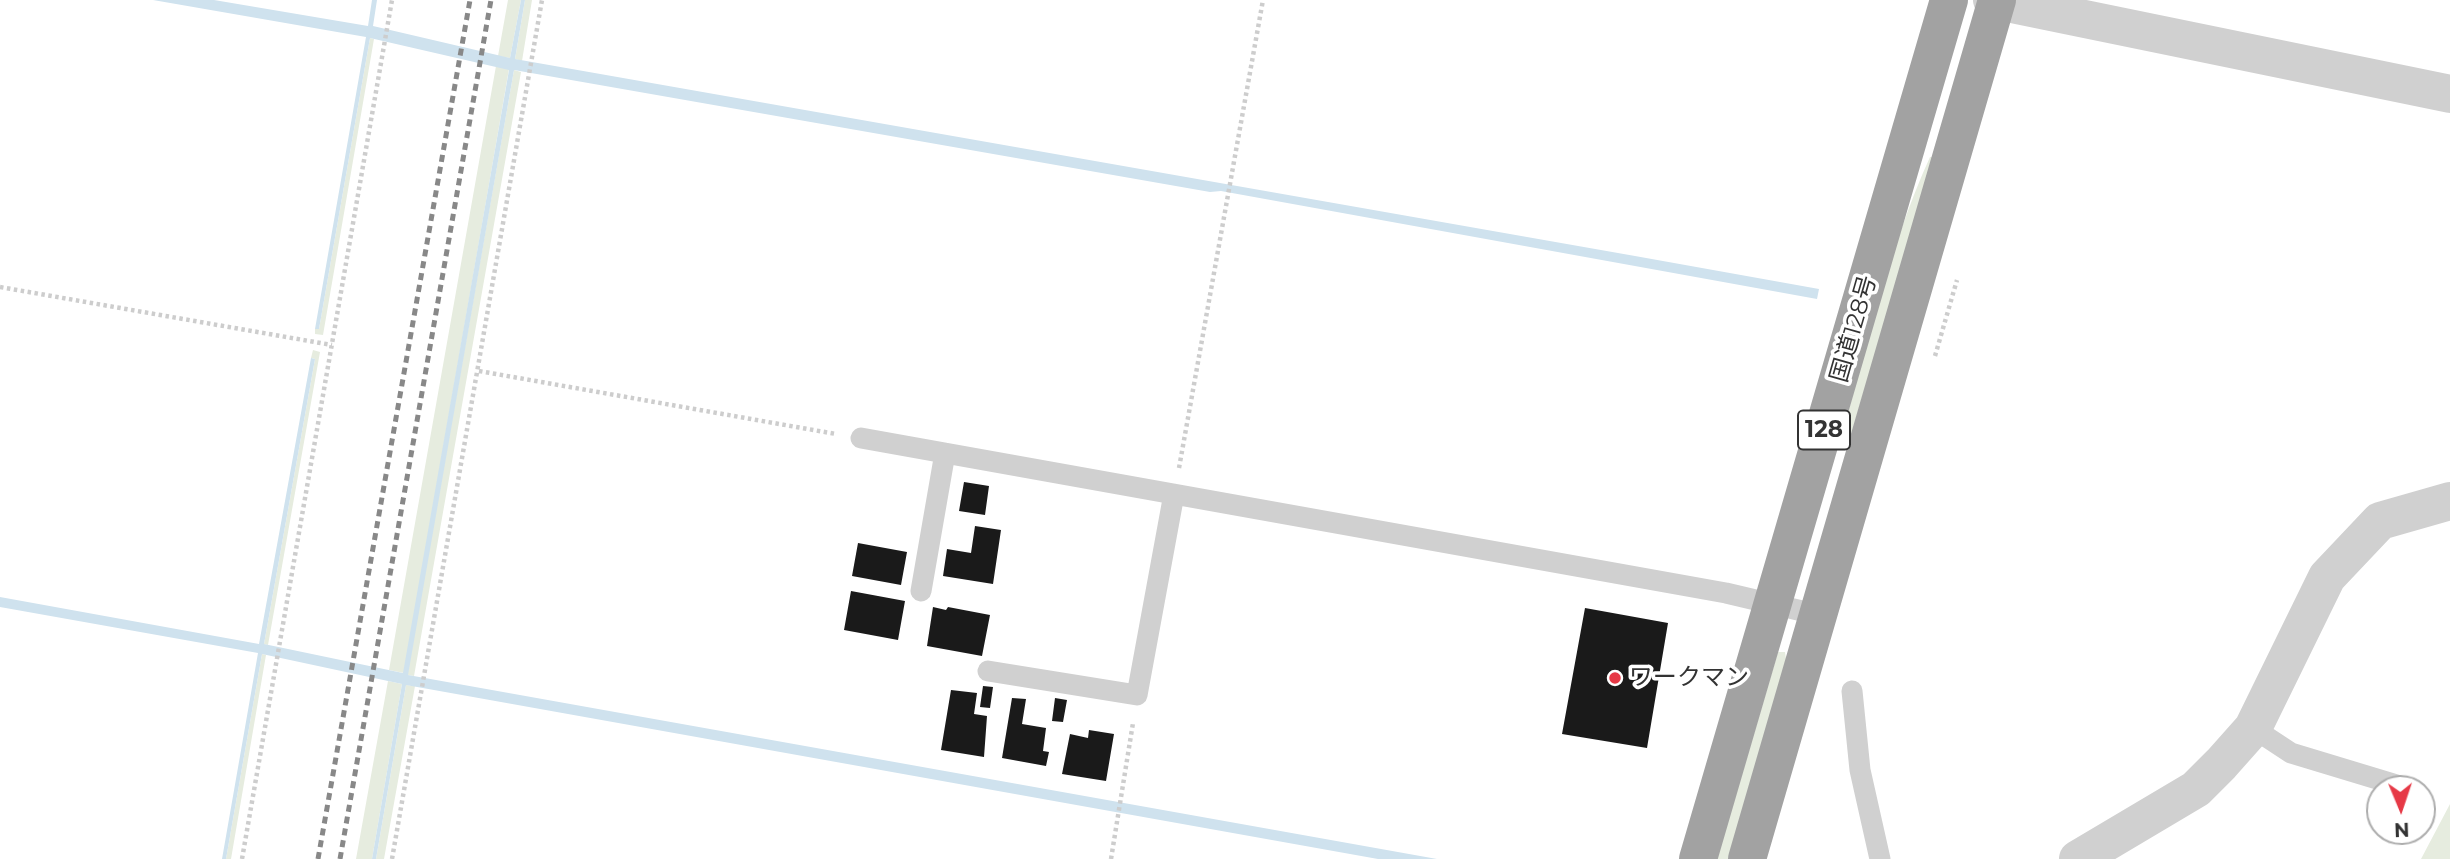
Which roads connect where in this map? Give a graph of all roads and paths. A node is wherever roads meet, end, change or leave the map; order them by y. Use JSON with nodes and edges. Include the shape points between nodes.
{"nodes":[{"id":1,"x":392,"y":0,"type":"edge"},
{"id":2,"x":542,"y":0,"type":"edge"},
{"id":3,"x":1263,"y":0,"type":"edge"},
{"id":4,"x":1949,"y":0,"type":"edge"},
{"id":5,"x":1995,"y":0,"type":"edge"},
{"id":6,"x":2450,"y":94,"type":"edge"},
{"id":7,"x":0,"y":287,"type":"edge"},
{"id":8,"x":332,"y":345,"type":"junction"},
{"id":9,"x":479,"y":372,"type":"junction"},
{"id":10,"x":861,"y":438,"type":"joint"},
{"id":11,"x":945,"y":453,"type":"junction"},
{"id":12,"x":1174,"y":494,"type":"junction"},
{"id":13,"x":2450,"y":501,"type":"edge"},
{"id":14,"x":921,"y":591,"type":"dead end"},
{"id":15,"x":1774,"y":603,"type":"junction"},
{"id":16,"x":1819,"y":615,"type":"junction"},
{"id":17,"x":988,"y":671,"type":"dead end"},
{"id":18,"x":1852,"y":691,"type":"dead end"},
{"id":19,"x":1137,"y":695,"type":"junction"},
{"id":20,"x":2253,"y":728,"type":"junction"},
{"id":21,"x":2366,"y":776,"type":"edge"},
{"id":22,"x":242,"y":859,"type":"edge"},
{"id":23,"x":392,"y":859,"type":"edge"},
{"id":24,"x":1111,"y":859,"type":"edge"},
{"id":25,"x":1698,"y":859,"type":"edge"},
{"id":26,"x":1747,"y":859,"type":"edge"},
{"id":27,"x":1880,"y":859,"type":"edge"},
{"id":28,"x":2078,"y":859,"type":"edge"}],
"edges":[{"from":1,"to":8,"type":"path"},
{"from":2,"to":9,"type":"path"},
{"from":3,"to":12,"type":"path"},
{"from":4,"to":15,"type":"highway","name":"国道128号","number":"128"},
{"from":5,"to":6,"type":"street"},
{"from":5,"to":16,"type":"highway","name":"国道128号","number":"128"},
{"from":7,"to":8,"type":"path"},
{"from":8,"to":22,"type":"path"},
{"from":9,"to":10,"type":"path"},
{"from":9,"to":23,"type":"path"},
{"from":10,"to":11,"type":"lane"},
{"from":11,"to":12,"type":"lane"},
{"from":11,"to":14,"type":"lane"},
{"from":12,"to":15,"type":"lane"},
{"from":12,"to":19,"type":"lane"},
{"from":13,"to":20,"type":"street","via":[[2380,521],[2327,577]]},
{"from":15,"to":16,"type":"lane"},
{"from":15,"to":25,"type":"highway","name":"国道128号","number":"128"},
{"from":16,"to":26,"type":"highway","name":"国道128号","number":"128"},
{"from":17,"to":19,"type":"lane"},
{"from":18,"to":27,"type":"lane","via":[[1860,770]]},
{"from":19,"to":24,"type":"path"},
{"from":20,"to":21,"type":"lane","via":[[2291,754]]},
{"from":20,"to":28,"type":"street","via":[[2196,789]]}]}
